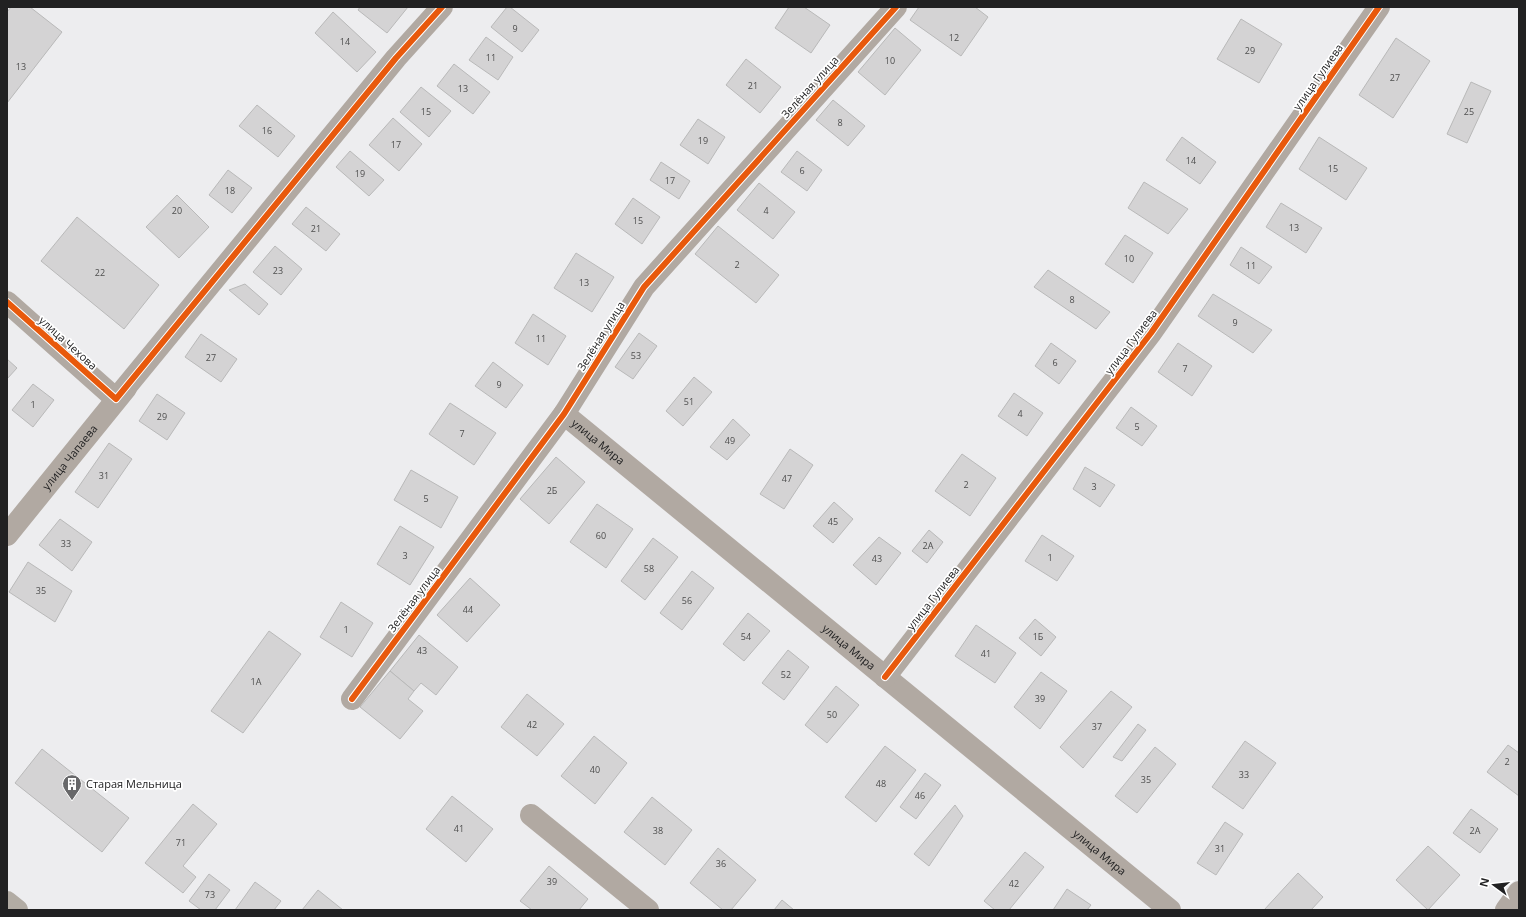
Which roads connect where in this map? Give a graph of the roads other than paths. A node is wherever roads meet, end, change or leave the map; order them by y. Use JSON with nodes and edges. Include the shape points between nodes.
{"nodes":[{"id":1,"x":442,"y":7,"type":"edge"},
{"id":2,"x":896,"y":7,"type":"edge"},
{"id":3,"x":1379,"y":7,"type":"edge"},
{"id":4,"x":7,"y":302,"type":"edge"},
{"id":5,"x":133,"y":380,"type":"dead end"},
{"id":6,"x":116,"y":399,"type":"junction"},
{"id":7,"x":564,"y":414,"type":"junction"},
{"id":8,"x":7,"y":535,"type":"edge"},
{"id":9,"x":885,"y":677,"type":"junction"},
{"id":10,"x":352,"y":699,"type":"dead end"},
{"id":11,"x":531,"y":814,"type":"dead end"},
{"id":12,"x":1519,"y":892,"type":"edge"},
{"id":13,"x":7,"y":902,"type":"edge"},
{"id":14,"x":17,"y":910,"type":"edge"},
{"id":15,"x":648,"y":910,"type":"edge"},
{"id":16,"x":1170,"y":910,"type":"edge"},
{"id":17,"x":1506,"y":910,"type":"edge"}],
"edges":[{"from":1,"to":6,"type":"street","via":[[396,58]]},
{"from":2,"to":7,"type":"street","name":"Зелёная улица","via":[[644,287]]},
{"from":3,"to":9,"type":"street","name":"улица Гулиева","via":[[1151,333]]},
{"from":4,"to":6,"type":"street","name":"улица Чехова"},
{"from":5,"to":6,"type":"street","name":"улица Чапаева"},
{"from":6,"to":8,"type":"street","name":"улица Чапаева"},
{"from":7,"to":9,"type":"street","name":"улица Мира"},
{"from":7,"to":10,"type":"street","name":"Зелёная улица"},
{"from":9,"to":16,"type":"street","name":"улица Мира"},
{"from":11,"to":15,"type":"street"},
{"from":12,"to":17,"type":"street"},
{"from":13,"to":14,"type":"main road"}]}
